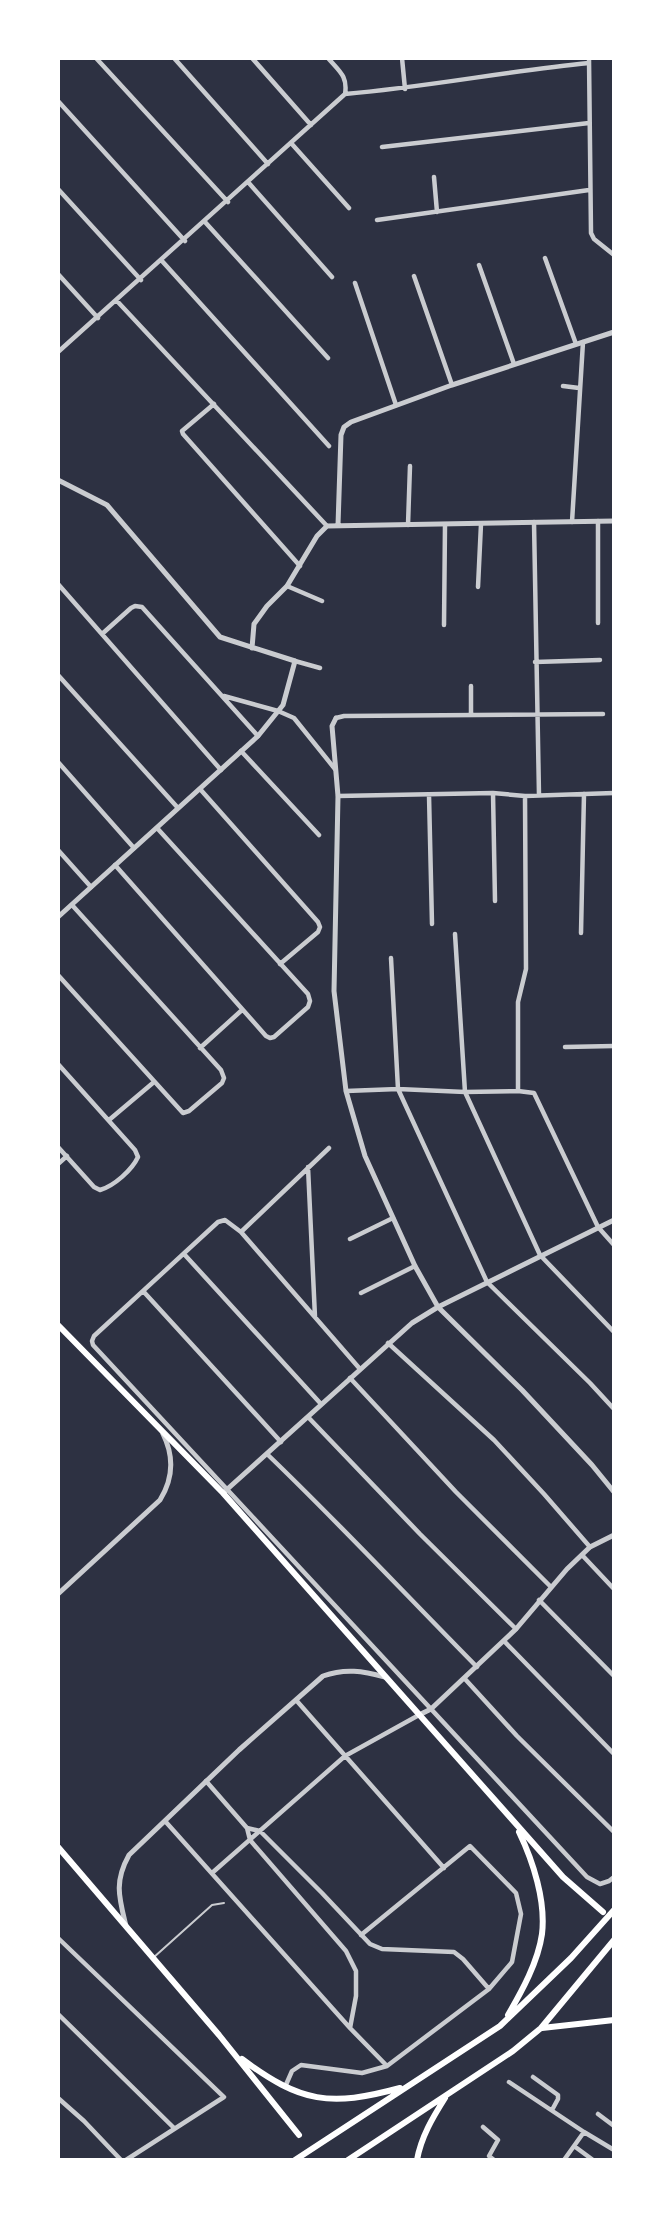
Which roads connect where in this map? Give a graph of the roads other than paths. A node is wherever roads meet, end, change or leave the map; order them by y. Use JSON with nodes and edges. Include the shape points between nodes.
{"nodes":[{"id":1,"x":96,"y":58,"type":"edge"},
{"id":2,"x":174,"y":58,"type":"edge"},
{"id":3,"x":252,"y":58,"type":"edge"},
{"id":4,"x":328,"y":58,"type":"edge"},
{"id":5,"x":402,"y":58,"type":"edge"},
{"id":6,"x":547,"y":58,"type":"edge"},
{"id":7,"x":589,"y":61,"type":"edge"},
{"id":8,"x":547,"y":67,"type":"junction"},
{"id":9,"x":405,"y":89,"type":"junction"},
{"id":10,"x":345,"y":94,"type":"junction"},
{"id":11,"x":58,"y":101,"type":"edge"},
{"id":12,"x":589,"y":123,"type":"junction"},
{"id":13,"x":311,"y":125,"type":"junction"},
{"id":14,"x":291,"y":143,"type":"junction"},
{"id":15,"x":382,"y":147,"type":"dead end"},
{"id":16,"x":268,"y":164,"type":"junction"},
{"id":17,"x":434,"y":177,"type":"dead end"},
{"id":18,"x":248,"y":182,"type":"junction"},
{"id":19,"x":58,"y":189,"type":"edge"},
{"id":20,"x":589,"y":190,"type":"junction"},
{"id":21,"x":228,"y":202,"type":"junction"},
{"id":22,"x":349,"y":207,"type":"dead end"},
{"id":23,"x":437,"y":212,"type":"junction"},
{"id":24,"x":377,"y":220,"type":"dead end"},
{"id":25,"x":205,"y":222,"type":"junction"},
{"id":26,"x":184,"y":241,"type":"junction"},
{"id":27,"x":614,"y":255,"type":"edge"},
{"id":28,"x":545,"y":258,"type":"dead end"},
{"id":29,"x":162,"y":261,"type":"junction"},
{"id":30,"x":479,"y":265,"type":"dead end"},
{"id":31,"x":58,"y":274,"type":"edge"},
{"id":32,"x":414,"y":276,"type":"dead end"},
{"id":33,"x":332,"y":278,"type":"dead end"},
{"id":34,"x":141,"y":280,"type":"junction"},
{"id":35,"x":355,"y":284,"type":"dead end"},
{"id":36,"x":117,"y":301,"type":"junction"},
{"id":37,"x":98,"y":318,"type":"junction"},
{"id":38,"x":614,"y":332,"type":"edge"},
{"id":39,"x":583,"y":342,"type":"junction"},
{"id":40,"x":576,"y":344,"type":"junction"},
{"id":41,"x":58,"y":352,"type":"edge"},
{"id":42,"x":328,"y":358,"type":"dead end"},
{"id":43,"x":514,"y":364,"type":"junction"},
{"id":44,"x":452,"y":385,"type":"junction"},
{"id":45,"x":563,"y":386,"type":"dead end"},
{"id":46,"x":579,"y":388,"type":"junction"},
{"id":47,"x":214,"y":404,"type":"junction"},
{"id":48,"x":396,"y":405,"type":"junction"},
{"id":49,"x":329,"y":446,"type":"dead end"},
{"id":50,"x":410,"y":466,"type":"dead end"},
{"id":51,"x":58,"y":480,"type":"edge"},
{"id":52,"x":598,"y":521,"type":"junction"},
{"id":53,"x":614,"y":521,"type":"edge"},
{"id":54,"x":534,"y":522,"type":"junction"},
{"id":55,"x":572,"y":522,"type":"junction"},
{"id":56,"x":481,"y":524,"type":"junction"},
{"id":57,"x":338,"y":525,"type":"junction"},
{"id":58,"x":408,"y":525,"type":"junction"},
{"id":59,"x":445,"y":525,"type":"junction"},
{"id":60,"x":327,"y":526,"type":"junction"},
{"id":61,"x":300,"y":566,"type":"junction"},
{"id":62,"x":58,"y":584,"type":"edge"},
{"id":63,"x":287,"y":586,"type":"junction"},
{"id":64,"x":478,"y":587,"type":"dead end"},
{"id":65,"x":322,"y":601,"type":"dead end"},
{"id":66,"x":598,"y":623,"type":"dead end"},
{"id":67,"x":444,"y":625,"type":"dead end"},
{"id":68,"x":102,"y":634,"type":"junction"},
{"id":69,"x":252,"y":648,"type":"junction"},
{"id":70,"x":600,"y":660,"type":"dead end"},
{"id":71,"x":295,"y":661,"type":"junction"},
{"id":72,"x":535,"y":662,"type":"junction"},
{"id":73,"x":320,"y":668,"type":"dead end"},
{"id":74,"x":58,"y":675,"type":"edge"},
{"id":75,"x":471,"y":686,"type":"dead end"},
{"id":76,"x":224,"y":696,"type":"junction"},
{"id":77,"x":278,"y":711,"type":"junction"},
{"id":78,"x":471,"y":714,"type":"junction"},
{"id":79,"x":537,"y":714,"type":"junction"},
{"id":80,"x":603,"y":714,"type":"dead end"},
{"id":81,"x":336,"y":718,"type":"joint"},
{"id":82,"x":258,"y":736,"type":"junction"},
{"id":83,"x":241,"y":751,"type":"junction"},
{"id":84,"x":58,"y":762,"type":"edge"},
{"id":85,"x":221,"y":770,"type":"junction"},
{"id":86,"x":337,"y":771,"type":"junction"},
{"id":87,"x":200,"y":789,"type":"junction"},
{"id":88,"x":493,"y":793,"type":"junction"},
{"id":89,"x":614,"y":793,"type":"edge"},
{"id":90,"x":584,"y":794,"type":"junction"},
{"id":91,"x":429,"y":795,"type":"junction"},
{"id":92,"x":539,"y":795,"type":"junction"},
{"id":93,"x":338,"y":796,"type":"junction"},
{"id":94,"x":525,"y":796,"type":"junction"},
{"id":95,"x":178,"y":808,"type":"junction"},
{"id":96,"x":157,"y":828,"type":"junction"},
{"id":97,"x":319,"y":835,"type":"dead end"},
{"id":98,"x":134,"y":848,"type":"junction"},
{"id":99,"x":58,"y":850,"type":"edge"},
{"id":100,"x":115,"y":865,"type":"junction"},
{"id":101,"x":91,"y":887,"type":"junction"},
{"id":102,"x":495,"y":900,"type":"dead end"},
{"id":103,"x":72,"y":905,"type":"junction"},
{"id":104,"x":58,"y":916,"type":"edge"},
{"id":105,"x":432,"y":924,"type":"dead end"},
{"id":106,"x":581,"y":933,"type":"dead end"},
{"id":107,"x":455,"y":934,"type":"dead end"},
{"id":108,"x":391,"y":958,"type":"dead end"},
{"id":109,"x":280,"y":964,"type":"junction"},
{"id":110,"x":58,"y":975,"type":"edge"},
{"id":111,"x":242,"y":1010,"type":"junction"},
{"id":112,"x":614,"y":1046,"type":"edge"},
{"id":113,"x":565,"y":1047,"type":"dead end"},
{"id":114,"x":200,"y":1048,"type":"junction"},
{"id":115,"x":58,"y":1064,"type":"edge"},
{"id":116,"x":154,"y":1082,"type":"junction"},
{"id":117,"x":398,"y":1089,"type":"junction"},
{"id":118,"x":346,"y":1091,"type":"junction"},
{"id":119,"x":518,"y":1091,"type":"junction"},
{"id":120,"x":465,"y":1092,"type":"junction"},
{"id":121,"x":109,"y":1120,"type":"junction"},
{"id":122,"x":58,"y":1147,"type":"edge"},
{"id":123,"x":329,"y":1148,"type":"dead end"},
{"id":124,"x":67,"y":1156,"type":"junction"},
{"id":125,"x":58,"y":1164,"type":"edge"},
{"id":126,"x":308,"y":1167,"type":"junction"},
{"id":127,"x":393,"y":1218,"type":"junction"},
{"id":128,"x":614,"y":1220,"type":"edge"},
{"id":129,"x":598,"y":1227,"type":"junction"},
{"id":130,"x":241,"y":1232,"type":"junction"},
{"id":131,"x":350,"y":1239,"type":"dead end"},
{"id":132,"x":614,"y":1245,"type":"edge"},
{"id":133,"x":184,"y":1254,"type":"junction"},
{"id":134,"x":540,"y":1255,"type":"junction"},
{"id":135,"x":415,"y":1266,"type":"junction"},
{"id":136,"x":488,"y":1282,"type":"junction"},
{"id":137,"x":143,"y":1291,"type":"junction"},
{"id":138,"x":361,"y":1293,"type":"dead end"},
{"id":139,"x":438,"y":1307,"type":"junction"},
{"id":140,"x":315,"y":1317,"type":"junction"},
{"id":141,"x":58,"y":1325,"type":"edge"},
{"id":142,"x":614,"y":1332,"type":"edge"},
{"id":143,"x":388,"y":1343,"type":"junction"},
{"id":144,"x":100,"y":1353,"type":"junction"},
{"id":145,"x":94,"y":1360,"type":"junction"},
{"id":146,"x":360,"y":1369,"type":"junction"},
{"id":147,"x":350,"y":1378,"type":"junction"},
{"id":148,"x":321,"y":1404,"type":"junction"},
{"id":149,"x":614,"y":1408,"type":"edge"},
{"id":150,"x":308,"y":1417,"type":"junction"},
{"id":151,"x":158,"y":1426,"type":"junction"},
{"id":152,"x":281,"y":1442,"type":"junction"},
{"id":153,"x":267,"y":1454,"type":"junction"},
{"id":154,"x":225,"y":1491,"type":"junction"},
{"id":155,"x":614,"y":1492,"type":"edge"},
{"id":156,"x":614,"y":1535,"type":"edge"},
{"id":157,"x":590,"y":1547,"type":"junction"},
{"id":158,"x":582,"y":1555,"type":"junction"},
{"id":159,"x":550,"y":1586,"type":"junction"},
{"id":160,"x":614,"y":1589,"type":"edge"},
{"id":161,"x":58,"y":1594,"type":"edge"},
{"id":162,"x":539,"y":1600,"type":"junction"},
{"id":163,"x":516,"y":1629,"type":"junction"},
{"id":164,"x":504,"y":1641,"type":"junction"},
{"id":165,"x":477,"y":1667,"type":"junction"},
{"id":166,"x":614,"y":1676,"type":"edge"},
{"id":167,"x":385,"y":1677,"type":"junction"},
{"id":168,"x":465,"y":1679,"type":"junction"},
{"id":169,"x":296,"y":1700,"type":"junction"},
{"id":170,"x":431,"y":1709,"type":"junction"},
{"id":171,"x":419,"y":1715,"type":"junction"},
{"id":172,"x":614,"y":1754,"type":"edge"},
{"id":173,"x":345,"y":1756,"type":"junction"},
{"id":174,"x":206,"y":1781,"type":"junction"},
{"id":175,"x":165,"y":1821,"type":"junction"},
{"id":176,"x":516,"y":1826,"type":"junction"},
{"id":177,"x":247,"y":1828,"type":"junction"},
{"id":178,"x":260,"y":1831,"type":"junction"},
{"id":179,"x":614,"y":1832,"type":"edge"},
{"id":180,"x":250,"y":1840,"type":"junction"},
{"id":181,"x":58,"y":1847,"type":"edge"},
{"id":182,"x":444,"y":1868,"type":"junction"},
{"id":183,"x":212,"y":1873,"type":"junction"},
{"id":184,"x":614,"y":1877,"type":"edge"},
{"id":185,"x":224,"y":1902,"type":"dead end"},
{"id":186,"x":614,"y":1910,"type":"edge"},
{"id":187,"x":603,"y":1912,"type":"dead end"},
{"id":188,"x":126,"y":1926,"type":"junction"},
{"id":189,"x":361,"y":1935,"type":"junction"},
{"id":190,"x":58,"y":1938,"type":"edge"},
{"id":191,"x":614,"y":1940,"type":"edge"},
{"id":192,"x":153,"y":1958,"type":"junction"},
{"id":193,"x":489,"y":1989,"type":"junction"},
{"id":194,"x":58,"y":2014,"type":"edge"},
{"id":195,"x":614,"y":2020,"type":"edge"},
{"id":196,"x":500,"y":2026,"type":"junction"},
{"id":197,"x":350,"y":2028,"type":"junction"},
{"id":198,"x":541,"y":2028,"type":"junction"},
{"id":199,"x":236,"y":2054,"type":"junction"},
{"id":200,"x":387,"y":2066,"type":"junction"},
{"id":201,"x":533,"y":2077,"type":"dead end"},
{"id":202,"x":509,"y":2082,"type":"dead end"},
{"id":203,"x":285,"y":2086,"type":"junction"},
{"id":204,"x":406,"y":2086,"type":"junction"},
{"id":205,"x":448,"y":2094,"type":"junction"},
{"id":206,"x":58,"y":2098,"type":"edge"},
{"id":207,"x":552,"y":2110,"type":"junction"},
{"id":208,"x":598,"y":2114,"type":"dead end"},
{"id":209,"x":614,"y":2126,"type":"edge"},
{"id":210,"x":483,"y":2127,"type":"dead end"},
{"id":211,"x":174,"y":2128,"type":"junction"},
{"id":212,"x":584,"y":2132,"type":"junction"},
{"id":213,"x":299,"y":2135,"type":"dead end"},
{"id":214,"x":574,"y":2146,"type":"junction"},
{"id":215,"x":614,"y":2150,"type":"edge"},
{"id":216,"x":585,"y":2157,"type":"edge"},
{"id":217,"x":121,"y":2160,"type":"edge"},
{"id":218,"x":126,"y":2160,"type":"edge"},
{"id":219,"x":295,"y":2160,"type":"edge"},
{"id":220,"x":348,"y":2160,"type":"edge"},
{"id":221,"x":417,"y":2160,"type":"edge"},
{"id":222,"x":494,"y":2160,"type":"edge"},
{"id":223,"x":564,"y":2160,"type":"edge"},
{"id":224,"x":593,"y":2160,"type":"edge"}],
"edges":[{"from":1,"to":21,"type":"street"},
{"from":2,"to":16,"type":"street"},
{"from":3,"to":13,"type":"street"},
{"from":4,"to":10,"type":"street","via":[[344,76]]},
{"from":5,"to":9,"type":"street"},
{"from":6,"to":8,"type":"street"},
{"from":7,"to":8,"type":"street"},
{"from":7,"to":12,"type":"street"},
{"from":8,"to":9,"type":"street"},
{"from":9,"to":10,"type":"street"},
{"from":10,"to":13,"type":"street"},
{"from":11,"to":26,"type":"street"},
{"from":12,"to":15,"type":"street"},
{"from":12,"to":20,"type":"street"},
{"from":13,"to":14,"type":"street"},
{"from":14,"to":16,"type":"street"},
{"from":14,"to":22,"type":"street"},
{"from":16,"to":18,"type":"street"},
{"from":17,"to":23,"type":"street"},
{"from":18,"to":21,"type":"street"},
{"from":18,"to":33,"type":"street"},
{"from":19,"to":34,"type":"street"},
{"from":20,"to":23,"type":"street"},
{"from":20,"to":27,"type":"street","via":[[592,236]]},
{"from":21,"to":25,"type":"street"},
{"from":23,"to":24,"type":"street"},
{"from":25,"to":26,"type":"street"},
{"from":25,"to":42,"type":"street"},
{"from":26,"to":29,"type":"street"},
{"from":28,"to":40,"type":"street"},
{"from":29,"to":34,"type":"street"},
{"from":29,"to":49,"type":"street"},
{"from":30,"to":43,"type":"street"},
{"from":31,"to":37,"type":"street"},
{"from":32,"to":44,"type":"street"},
{"from":34,"to":36,"type":"street"},
{"from":35,"to":48,"type":"street"},
{"from":36,"to":37,"type":"street"},
{"from":36,"to":47,"type":"street"},
{"from":37,"to":41,"type":"street"},
{"from":38,"to":39,"type":"street"},
{"from":39,"to":40,"type":"street"},
{"from":39,"to":46,"type":"street"},
{"from":40,"to":43,"type":"street"},
{"from":43,"to":44,"type":"street"},
{"from":44,"to":48,"type":"street"},
{"from":45,"to":46,"type":"street"},
{"from":46,"to":55,"type":"street"},
{"from":47,"to":60,"type":"street"},
{"from":47,"to":61,"type":"street","via":[[183,434]]},
{"from":48,"to":57,"type":"street","via":[[344,427]]},
{"from":50,"to":58,"type":"street"},
{"from":51,"to":69,"type":"street","via":[[107,505],[220,637]]},
{"from":52,"to":53,"type":"street"},
{"from":52,"to":55,"type":"street"},
{"from":52,"to":66,"type":"street"},
{"from":54,"to":55,"type":"street"},
{"from":54,"to":56,"type":"street"},
{"from":54,"to":72,"type":"street"},
{"from":56,"to":59,"type":"street"},
{"from":56,"to":64,"type":"street"},
{"from":57,"to":58,"type":"street"},
{"from":57,"to":60,"type":"street"},
{"from":58,"to":59,"type":"street"},
{"from":59,"to":67,"type":"street"},
{"from":60,"to":61,"type":"street"},
{"from":61,"to":63,"type":"street"},
{"from":62,"to":68,"type":"street"},
{"from":63,"to":65,"type":"street"},
{"from":63,"to":69,"type":"street","via":[[254,624]]},
{"from":68,"to":76,"type":"street","via":[[131,608],[142,607]]},
{"from":68,"to":85,"type":"street"},
{"from":69,"to":71,"type":"street"},
{"from":70,"to":72,"type":"street"},
{"from":71,"to":73,"type":"street"},
{"from":71,"to":77,"type":"street"},
{"from":72,"to":79,"type":"street"},
{"from":74,"to":95,"type":"street"},
{"from":75,"to":78,"type":"street"},
{"from":76,"to":77,"type":"street"},
{"from":76,"to":82,"type":"street"},
{"from":77,"to":82,"type":"street"},
{"from":77,"to":86,"type":"street","via":[[294,718]]},
{"from":78,"to":79,"type":"street"},
{"from":78,"to":81,"type":"street"},
{"from":79,"to":80,"type":"street"},
{"from":79,"to":92,"type":"street"},
{"from":81,"to":86,"type":"street","via":[[332,726]]},
{"from":82,"to":83,"type":"street"},
{"from":83,"to":85,"type":"street"},
{"from":83,"to":97,"type":"street"},
{"from":84,"to":98,"type":"street"},
{"from":85,"to":87,"type":"street"},
{"from":86,"to":93,"type":"street"},
{"from":87,"to":95,"type":"street"},
{"from":87,"to":109,"type":"street","via":[[318,922],[318,932]]},
{"from":88,"to":91,"type":"street"},
{"from":88,"to":94,"type":"street"},
{"from":88,"to":102,"type":"street"},
{"from":89,"to":90,"type":"street"},
{"from":90,"to":92,"type":"street"},
{"from":90,"to":106,"type":"street"},
{"from":91,"to":93,"type":"street"},
{"from":91,"to":105,"type":"street"},
{"from":92,"to":94,"type":"street"},
{"from":93,"to":118,"type":"street","via":[[334,991]]},
{"from":94,"to":119,"type":"street","via":[[526,969],[518,1002]]},
{"from":95,"to":96,"type":"street"},
{"from":96,"to":98,"type":"street"},
{"from":96,"to":109,"type":"street"},
{"from":98,"to":100,"type":"street"},
{"from":99,"to":101,"type":"street"},
{"from":100,"to":101,"type":"street"},
{"from":100,"to":111,"type":"street"},
{"from":101,"to":103,"type":"street"},
{"from":103,"to":104,"type":"street"},
{"from":103,"to":114,"type":"street"},
{"from":107,"to":120,"type":"street"},
{"from":108,"to":117,"type":"street"},
{"from":109,"to":111,"type":"street","via":[[308,994],[308,1007],[270,1038]]},
{"from":110,"to":116,"type":"street"},
{"from":111,"to":114,"type":"street"},
{"from":112,"to":113,"type":"street"},
{"from":114,"to":116,"type":"street","via":[[224,1078],[189,1111],[183,1113]]},
{"from":115,"to":121,"type":"street"},
{"from":116,"to":121,"type":"street"},
{"from":117,"to":118,"type":"street"},
{"from":117,"to":120,"type":"street"},
{"from":117,"to":136,"type":"street"},
{"from":118,"to":127,"type":"street","via":[[365,1156]]},
{"from":119,"to":120,"type":"street"},
{"from":119,"to":129,"type":"street","via":[[534,1093]]},
{"from":120,"to":134,"type":"street"},
{"from":121,"to":124,"type":"street","via":[[138,1157],[107,1188],[94,1187]]},
{"from":122,"to":124,"type":"street"},
{"from":123,"to":126,"type":"street"},
{"from":124,"to":125,"type":"street"},
{"from":126,"to":130,"type":"street"},
{"from":126,"to":140,"type":"street"},
{"from":127,"to":131,"type":"street"},
{"from":127,"to":135,"type":"street"},
{"from":128,"to":129,"type":"street"},
{"from":129,"to":132,"type":"street"},
{"from":129,"to":134,"type":"street"},
{"from":130,"to":133,"type":"street","via":[[225,1220],[218,1222]]},
{"from":130,"to":140,"type":"street"},
{"from":133,"to":137,"type":"street"},
{"from":133,"to":148,"type":"street"},
{"from":134,"to":136,"type":"street"},
{"from":134,"to":142,"type":"street"},
{"from":135,"to":138,"type":"street"},
{"from":135,"to":139,"type":"street"},
{"from":136,"to":139,"type":"street"},
{"from":136,"to":149,"type":"street"},
{"from":137,"to":144,"type":"street","via":[[94,1336],[92,1341]]},
{"from":137,"to":152,"type":"street"},
{"from":139,"to":143,"type":"street"},
{"from":139,"to":155,"type":"street","via":[[522,1390]]},
{"from":140,"to":146,"type":"street"},
{"from":141,"to":145,"type":"main road"},
{"from":143,"to":146,"type":"street"},
{"from":143,"to":157,"type":"street","via":[[494,1440]]},
{"from":144,"to":145,"type":"street"},
{"from":144,"to":154,"type":"street"},
{"from":145,"to":151,"type":"main road"},
{"from":146,"to":147,"type":"street"},
{"from":147,"to":148,"type":"street"},
{"from":147,"to":159,"type":"street"},
{"from":148,"to":150,"type":"street"},
{"from":150,"to":152,"type":"street"},
{"from":150,"to":163,"type":"street"},
{"from":151,"to":154,"type":"main road"},
{"from":151,"to":161,"type":"street","via":[[169,1448],[171,1464],[160,1500]]},
{"from":152,"to":153,"type":"street"},
{"from":153,"to":154,"type":"street"},
{"from":153,"to":165,"type":"street"},
{"from":154,"to":167,"type":"main road"},
{"from":154,"to":170,"type":"street"},
{"from":156,"to":157,"type":"street"},
{"from":157,"to":158,"type":"street"},
{"from":158,"to":159,"type":"street"},
{"from":158,"to":160,"type":"street"},
{"from":159,"to":162,"type":"street"},
{"from":162,"to":163,"type":"street"},
{"from":162,"to":166,"type":"street"},
{"from":163,"to":164,"type":"street"},
{"from":164,"to":165,"type":"street"},
{"from":164,"to":172,"type":"street"},
{"from":165,"to":168,"type":"street"},
{"from":167,"to":169,"type":"street","via":[[337,1671],[323,1676]]},
{"from":167,"to":171,"type":"main road"},
{"from":168,"to":170,"type":"street"},
{"from":168,"to":179,"type":"street"},
{"from":169,"to":173,"type":"street"},
{"from":169,"to":174,"type":"street"},
{"from":170,"to":171,"type":"street"},
{"from":170,"to":184,"type":"street","via":[[587,1877],[600,1884]]},
{"from":171,"to":173,"type":"street"},
{"from":171,"to":176,"type":"main road"},
{"from":173,"to":178,"type":"street"},
{"from":173,"to":182,"type":"street"},
{"from":174,"to":175,"type":"street"},
{"from":174,"to":177,"type":"street"},
{"from":175,"to":183,"type":"street"},
{"from":175,"to":188,"type":"street","via":[[129,1855],[121,1869],[118,1894]]},
{"from":176,"to":187,"type":"main road","via":[[562,1877]]},
{"from":176,"to":196,"type":"main road","via":[[536,1880],[542,1934],[527,1979]]},
{"from":177,"to":178,"type":"street"},
{"from":177,"to":180,"type":"street"},
{"from":178,"to":180,"type":"street"},
{"from":178,"to":189,"type":"street"},
{"from":180,"to":183,"type":"street"},
{"from":180,"to":197,"type":"street","via":[[345,1951],[356,1971]]},
{"from":181,"to":188,"type":"main road"},
{"from":182,"to":189,"type":"street"},
{"from":182,"to":193,"type":"street","via":[[466,1848],[473,1847],[516,1893],[521,1914],[512,1962]]},
{"from":183,"to":197,"type":"street"},
{"from":185,"to":192,"type":"lane","via":[[212,1905]]},
{"from":186,"to":196,"type":"main road"},
{"from":188,"to":192,"type":"main road"},
{"from":189,"to":193,"type":"street","via":[[382,1949],[454,1953]]},
{"from":190,"to":211,"type":"street","via":[[224,2097]]},
{"from":191,"to":198,"type":"main road"},
{"from":192,"to":199,"type":"main road"},
{"from":193,"to":200,"type":"street"},
{"from":194,"to":211,"type":"street"},
{"from":195,"to":198,"type":"main road"},
{"from":196,"to":204,"type":"main road"},
{"from":197,"to":200,"type":"street"},
{"from":198,"to":205,"type":"main road"},
{"from":199,"to":203,"type":"main road"},
{"from":199,"to":213,"type":"main road"},
{"from":200,"to":203,"type":"street","via":[[362,2073],[301,2065],[292,2071]]},
{"from":201,"to":207,"type":"street","via":[[558,2095]]},
{"from":202,"to":207,"type":"street"},
{"from":203,"to":204,"type":"main road","via":[[329,2100]]},
{"from":204,"to":219,"type":"main road"},
{"from":205,"to":220,"type":"main road"},
{"from":205,"to":221,"type":"main road","via":[[431,2120]]},
{"from":206,"to":217,"type":"street"},
{"from":207,"to":212,"type":"street"},
{"from":208,"to":209,"type":"street"},
{"from":210,"to":222,"type":"street","via":[[498,2140],[489,2156]]},
{"from":211,"to":218,"type":"street"},
{"from":212,"to":214,"type":"street"},
{"from":212,"to":215,"type":"street"},
{"from":214,"to":216,"type":"street"},
{"from":214,"to":223,"type":"street"},
{"from":216,"to":224,"type":"street"}]}
